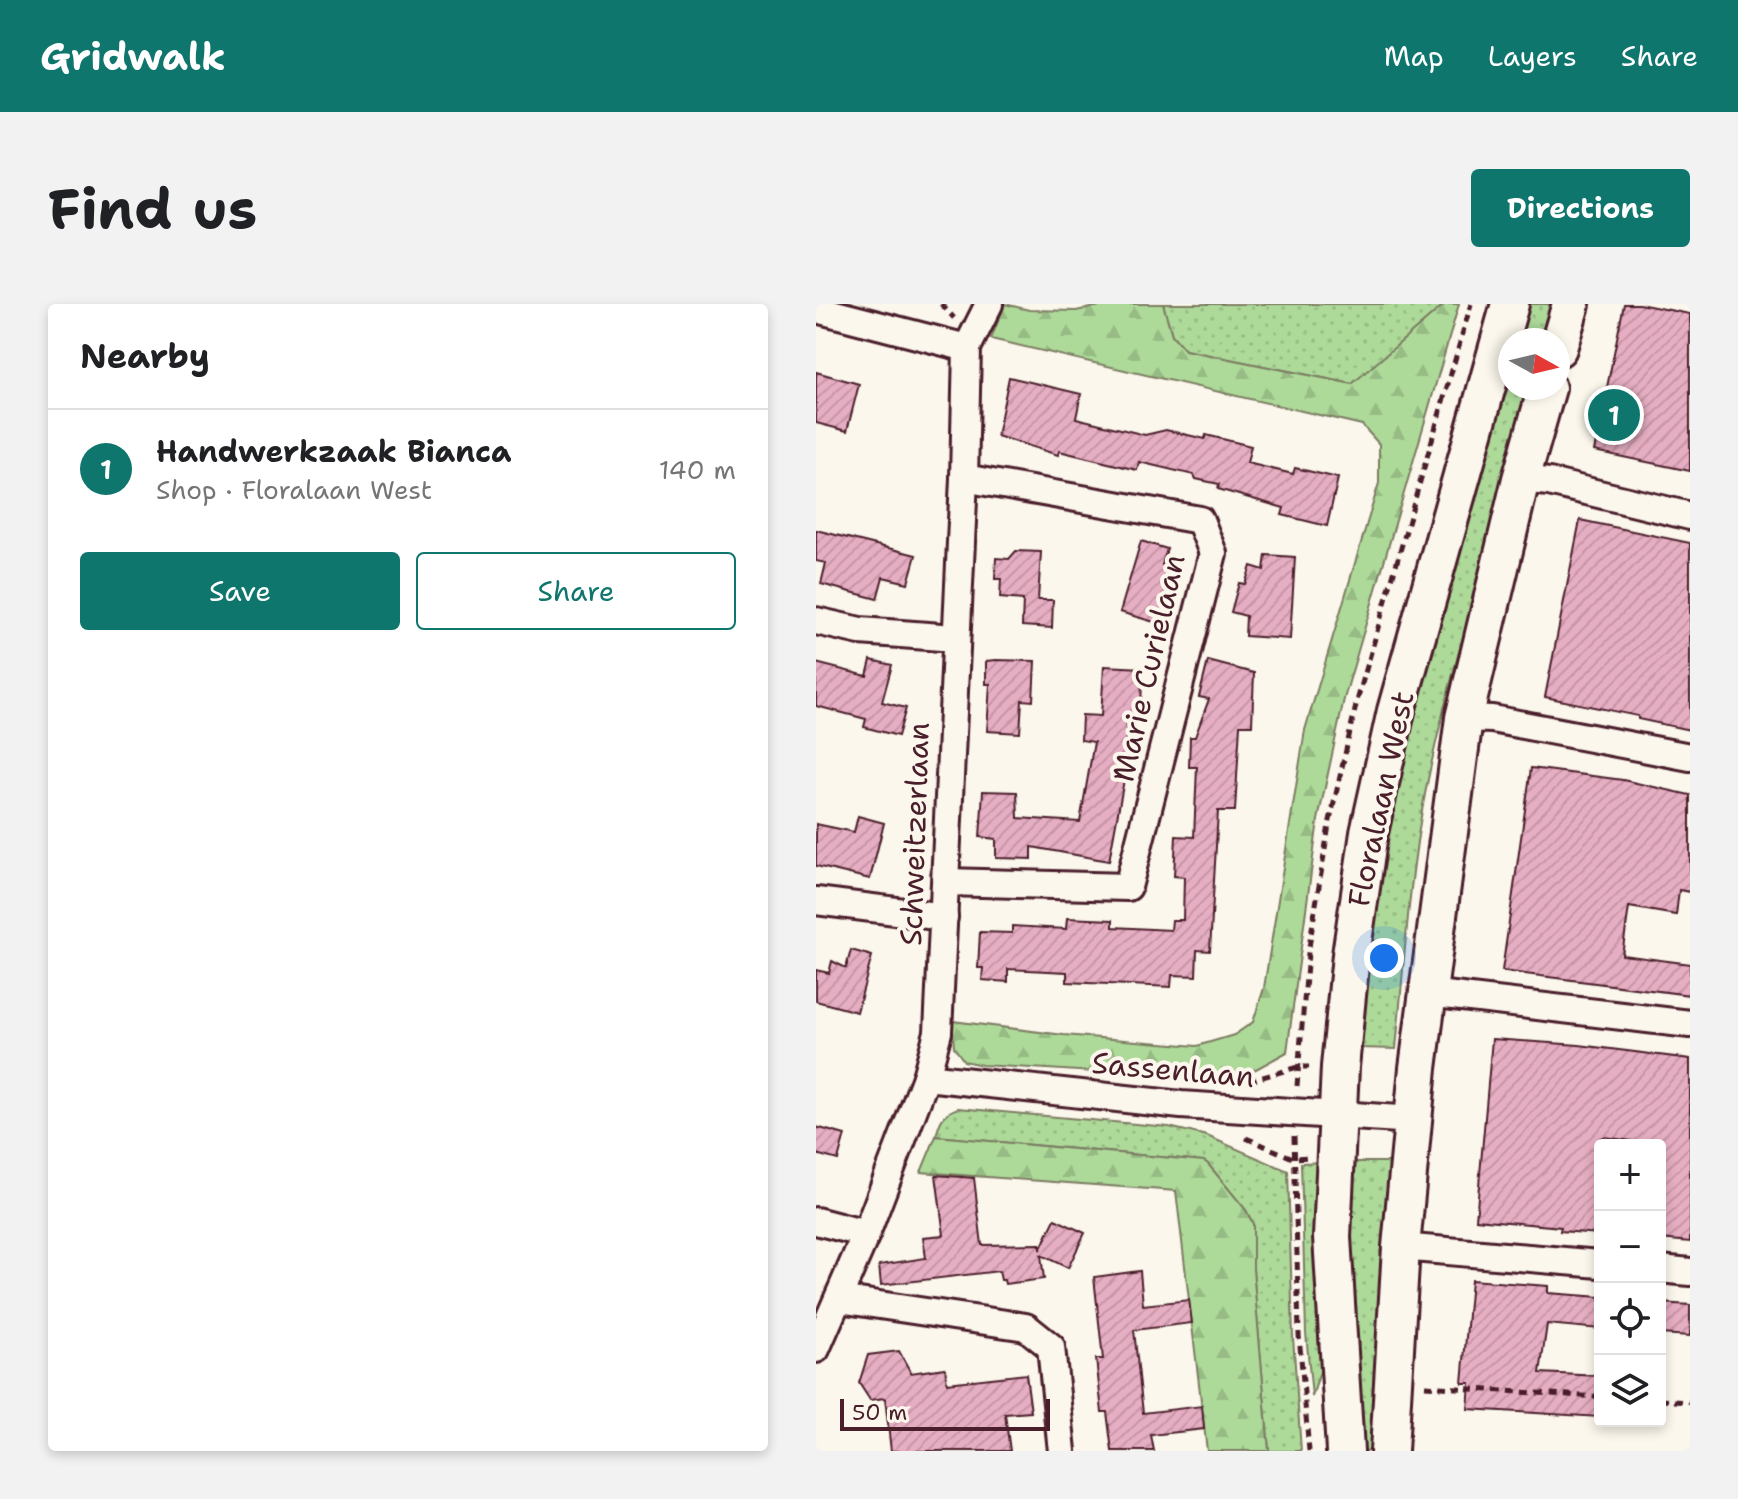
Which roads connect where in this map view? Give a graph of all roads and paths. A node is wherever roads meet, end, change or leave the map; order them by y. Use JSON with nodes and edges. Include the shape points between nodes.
{"nodes":[{"id":1,"x":989,"y":304,"type":"edge"},
{"id":2,"x":1510,"y":304,"type":"edge"},
{"id":3,"x":1571,"y":304,"type":"edge"},
{"id":4,"x":816,"y":309,"type":"edge"},
{"id":5,"x":1564,"y":328,"type":"edge"},
{"id":6,"x":967,"y":348,"type":"junction"},
{"id":7,"x":1544,"y":400,"type":"edge"},
{"id":8,"x":964,"y":478,"type":"junction"},
{"id":9,"x":1521,"y":479,"type":"junction"},
{"id":10,"x":1690,"y":516,"type":"edge"},
{"id":11,"x":816,"y":621,"type":"edge"},
{"id":12,"x":955,"y":638,"type":"junction"},
{"id":13,"x":1464,"y":718,"type":"junction"},
{"id":14,"x":1690,"y":757,"type":"edge"},
{"id":15,"x":946,"y":882,"type":"junction"},
{"id":16,"x":816,"y":901,"type":"edge"},
{"id":17,"x":944,"y":917,"type":"junction"},
{"id":18,"x":1428,"y":993,"type":"junction"},
{"id":19,"x":1690,"y":1024,"type":"edge"},
{"id":20,"x":926,"y":1077,"type":"junction"},
{"id":21,"x":1337,"y":1114,"type":"junction"},
{"id":22,"x":1415,"y":1120,"type":"junction"},
{"id":23,"x":1293,"y":1158,"type":"dead end"},
{"id":24,"x":816,"y":1221,"type":"edge"},
{"id":25,"x":866,"y":1234,"type":"junction"},
{"id":26,"x":1417,"y":1248,"type":"junction"},
{"id":27,"x":1594,"y":1263,"type":"edge"},
{"id":28,"x":1666,"y":1270,"type":"edge"},
{"id":29,"x":1690,"y":1272,"type":"edge"},
{"id":30,"x":839,"y":1299,"type":"junction"},
{"id":31,"x":816,"y":1349,"type":"edge"},
{"id":32,"x":1420,"y":1386,"type":"dead end"},
{"id":33,"x":1594,"y":1397,"type":"edge"},
{"id":34,"x":1666,"y":1400,"type":"edge"},
{"id":35,"x":1690,"y":1402,"type":"edge"},
{"id":36,"x":1062,"y":1451,"type":"edge"},
{"id":37,"x":1309,"y":1451,"type":"edge"},
{"id":38,"x":1345,"y":1451,"type":"edge"},
{"id":39,"x":1389,"y":1451,"type":"edge"}],
"edges":[{"from":1,"to":6,"type":"street","name":"Schweitzerlaan"},
{"from":2,"to":21,"type":"main road","name":"Floralaan West","via":[[1396,711],[1369,833],[1351,955]]},
{"from":3,"to":5,"type":"main road"},
{"from":4,"to":6,"type":"street"},
{"from":6,"to":8,"type":"street","name":"Schweitzerlaan"},
{"from":7,"to":9,"type":"main road"},
{"from":8,"to":12,"type":"street","name":"Schweitzerlaan"},
{"from":8,"to":15,"type":"street","name":"Marie Curielaan","via":[[1200,520],[1213,553],[1128,887]]},
{"from":9,"to":10,"type":"street"},
{"from":9,"to":13,"type":"main road"},
{"from":11,"to":12,"type":"street","via":[[860,631]]},
{"from":12,"to":15,"type":"street","name":"Schweitzerlaan"},
{"from":13,"to":14,"type":"street"},
{"from":13,"to":18,"type":"main road"},
{"from":15,"to":17,"type":"street","name":"Schweitzerlaan"},
{"from":16,"to":17,"type":"street"},
{"from":17,"to":20,"type":"street","name":"Schweitzerlaan","via":[[938,1032]]},
{"from":18,"to":19,"type":"street"},
{"from":18,"to":22,"type":"main road"},
{"from":20,"to":21,"type":"street","name":"Sassenlaan","via":[[1181,1105]]},
{"from":20,"to":25,"type":"street","name":"Schweitzerlaan"},
{"from":21,"to":22,"type":"street","name":"Sassenlaan"},
{"from":21,"to":38,"type":"main road","name":"Floralaan West","via":[[1332,1237]]},
{"from":22,"to":26,"type":"main road"},
{"from":23,"to":37,"type":"path"},
{"from":24,"to":25,"type":"street"},
{"from":25,"to":30,"type":"street","name":"Schweitzerlaan"},
{"from":26,"to":27,"type":"street"},
{"from":26,"to":39,"type":"main road"},
{"from":28,"to":29,"type":"street"},
{"from":30,"to":31,"type":"street","name":"Schweitzerlaan"},
{"from":30,"to":36,"type":"street","via":[[1026,1327],[1051,1347]]},
{"from":32,"to":33,"type":"path"},
{"from":34,"to":35,"type":"path"}]}
